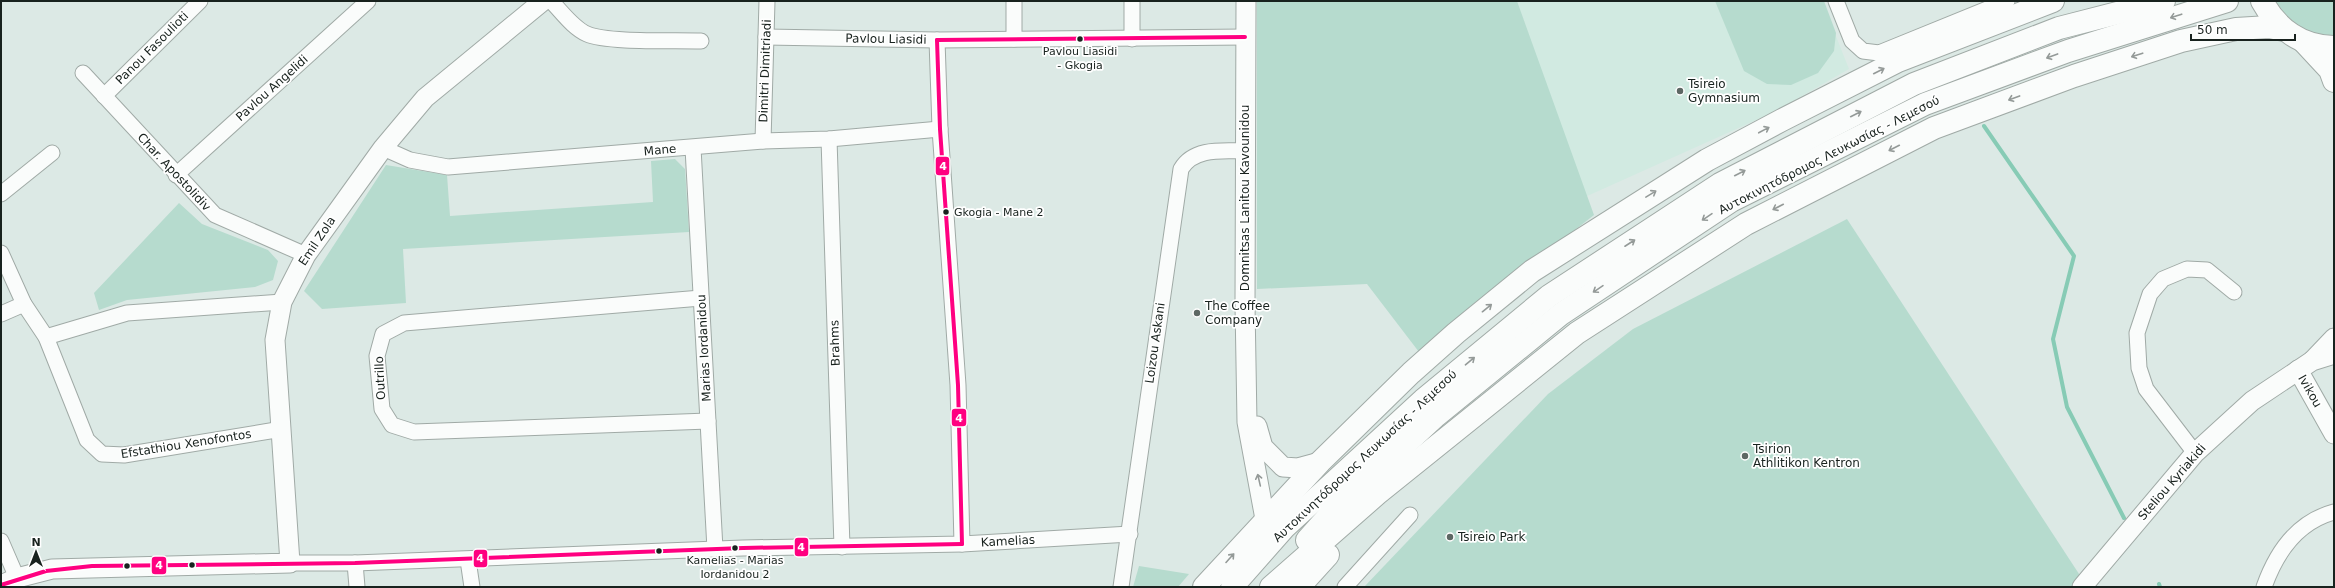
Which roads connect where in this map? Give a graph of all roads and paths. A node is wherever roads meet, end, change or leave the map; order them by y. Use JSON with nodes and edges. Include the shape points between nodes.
{"nodes":[{"id":1,"x":200,"y":1,"type":"edge"},
{"id":2,"x":368,"y":1,"type":"edge"},
{"id":3,"x":543,"y":1,"type":"edge"},
{"id":4,"x":551,"y":1,"type":"edge"},
{"id":5,"x":767,"y":1,"type":"edge"},
{"id":6,"x":1014,"y":1,"type":"edge"},
{"id":7,"x":1132,"y":1,"type":"edge"},
{"id":8,"x":1246,"y":1,"type":"edge"},
{"id":9,"x":1836,"y":1,"type":"edge"},
{"id":10,"x":2007,"y":1,"type":"edge"},
{"id":11,"x":2053,"y":1,"type":"edge"},
{"id":12,"x":2164,"y":1,"type":"edge"},
{"id":13,"x":2227,"y":1,"type":"edge"},
{"id":14,"x":2262,"y":1,"type":"edge"},
{"id":15,"x":2284,"y":30,"type":"junction"},
{"id":16,"x":1245,"y":37,"type":"junction"},
{"id":17,"x":766,"y":38,"type":"junction"},
{"id":18,"x":1014,"y":39,"type":"junction"},
{"id":19,"x":1132,"y":39,"type":"junction"},
{"id":20,"x":937,"y":40,"type":"junction"},
{"id":21,"x":701,"y":41,"type":"dead end"},
{"id":22,"x":2304,"y":42,"type":"junction"},
{"id":23,"x":2334,"y":47,"type":"edge"},
{"id":24,"x":83,"y":73,"type":"dead end"},
{"id":25,"x":2334,"y":81,"type":"edge"},
{"id":26,"x":104,"y":96,"type":"junction"},
{"id":27,"x":940,"y":129,"type":"junction"},
{"id":28,"x":828,"y":139,"type":"junction"},
{"id":29,"x":763,"y":141,"type":"junction"},
{"id":30,"x":383,"y":148,"type":"junction"},
{"id":31,"x":693,"y":148,"type":"junction"},
{"id":32,"x":1245,"y":151,"type":"junction"},
{"id":33,"x":52,"y":154,"type":"dead end"},
{"id":34,"x":176,"y":176,"type":"junction"},
{"id":35,"x":1,"y":194,"type":"edge"},
{"id":36,"x":1,"y":252,"type":"edge"},
{"id":37,"x":306,"y":255,"type":"junction"},
{"id":38,"x":2234,"y":292,"type":"dead end"},
{"id":39,"x":701,"y":298,"type":"junction"},
{"id":40,"x":282,"y":302,"type":"junction"},
{"id":41,"x":24,"y":304,"type":"junction"},
{"id":42,"x":1,"y":314,"type":"edge"},
{"id":43,"x":1456,"y":333,"type":"junction"},
{"id":44,"x":46,"y":337,"type":"junction"},
{"id":45,"x":2334,"y":338,"type":"edge"},
{"id":46,"x":2334,"y":354,"type":"edge"},
{"id":47,"x":2305,"y":365,"type":"junction"},
{"id":48,"x":1248,"y":396,"type":"junction"},
{"id":49,"x":708,"y":421,"type":"junction"},
{"id":50,"x":282,"y":429,"type":"junction"},
{"id":51,"x":2334,"y":434,"type":"edge"},
{"id":52,"x":1448,"y":439,"type":"junction"},
{"id":53,"x":2195,"y":453,"type":"junction"},
{"id":54,"x":1320,"y":462,"type":"junction"},
{"id":55,"x":2334,"y":512,"type":"edge"},
{"id":56,"x":1410,"y":515,"type":"dead end"},
{"id":57,"x":1275,"y":523,"type":"junction"},
{"id":58,"x":1130,"y":534,"type":"junction"},
{"id":59,"x":1,"y":541,"type":"edge"},
{"id":60,"x":962,"y":544,"type":"junction"},
{"id":61,"x":842,"y":548,"type":"junction"},
{"id":62,"x":715,"y":549,"type":"junction"},
{"id":63,"x":468,"y":560,"type":"junction"},
{"id":64,"x":290,"y":562,"type":"junction"},
{"id":65,"x":355,"y":563,"type":"junction"},
{"id":66,"x":9,"y":581,"type":"edge"},
{"id":67,"x":2090,"y":584,"type":"edge"},
{"id":68,"x":357,"y":587,"type":"edge"},
{"id":69,"x":472,"y":587,"type":"edge"},
{"id":70,"x":1121,"y":587,"type":"edge"},
{"id":71,"x":1204,"y":587,"type":"edge"},
{"id":72,"x":1232,"y":587,"type":"edge"},
{"id":73,"x":1264,"y":587,"type":"edge"},
{"id":74,"x":1271,"y":587,"type":"edge"},
{"id":75,"x":1299,"y":587,"type":"edge"},
{"id":76,"x":1345,"y":587,"type":"edge"},
{"id":77,"x":2264,"y":587,"type":"edge"}],
"edges":[{"from":1,"to":26,"type":"street","name":"Panou Fasoulioti"},
{"from":2,"to":34,"type":"street","name":"Pavlou Angelidi"},
{"from":3,"to":30,"type":"street","name":"Emil Zola","via":[[425,98]]},
{"from":4,"to":21,"type":"street","via":[[576,26],[588,34],[604,38]]},
{"from":5,"to":17,"type":"street","name":"Dimitri Dimitriadi"},
{"from":6,"to":18,"type":"street"},
{"from":7,"to":19,"type":"street"},
{"from":8,"to":16,"type":"street","name":"Domnitsas Lanitou Kavounidou"},
{"from":9,"to":10,"type":"street","via":[[1852,41],[1863,51],[1880,53]]},
{"from":43,"to":11,"type":"main road","one_way":true,"via":[[1532,271],[1707,160],[1898,61]]},
{"from":57,"to":12,"type":"main road","name":"Αυτοκινητόδρομος Λευκωσίας - Λεμεσού","one_way":true,"via":[[1549,296],[1720,184],[1914,84],[2059,28]]},
{"from":13,"to":73,"type":"main road","name":"Αυτοκινητόδρομος Λευκωσίας - Λεμεσού","one_way":true,"via":[[2068,51],[1925,104],[1731,201],[1561,314],[1442,411],[1333,511]]},
{"from":14,"to":15,"type":"main road","via":[[2269,15]]},
{"from":15,"to":22,"type":"main road"},
{"from":15,"to":52,"type":"main road","one_way":true,"via":[[2269,27],[2236,29],[2181,41],[2074,76],[1934,128],[1746,224],[1577,333]]},
{"from":16,"to":19,"type":"street","name":"Pavlou Liasidi"},
{"from":16,"to":32,"type":"street","name":"Domnitsas Lanitou Kavounidou"},
{"from":17,"to":20,"type":"street","name":"Pavlou Liasidi"},
{"from":17,"to":29,"type":"street","name":"Dimitri Dimitriadi"},
{"from":18,"to":19,"type":"street","name":"Pavlou Liasidi"},
{"from":18,"to":20,"type":"street","name":"Pavlou Liasidi"},
{"from":20,"to":27,"type":"street"},
{"from":22,"to":23,"type":"main road"},
{"from":22,"to":25,"type":"main road","via":[[2330,70]]},
{"from":24,"to":26,"type":"street","name":"Char. Apostolidiv"},
{"from":26,"to":34,"type":"street","name":"Char. Apostolidiv"},
{"from":27,"to":28,"type":"street","name":"Mane"},
{"from":27,"to":60,"type":"street","via":[[958,385]]},
{"from":28,"to":29,"type":"street","name":"Mane"},
{"from":28,"to":61,"type":"street","name":"Brahms"},
{"from":29,"to":31,"type":"street","name":"Mane"},
{"from":30,"to":31,"type":"street","name":"Mane","via":[[410,160],[448,167]]},
{"from":30,"to":37,"type":"street","name":"Emil Zola"},
{"from":31,"to":39,"type":"street","name":"Marias Iordanidou"},
{"from":32,"to":48,"type":"street","name":"Domnitsas Lanitou Kavounidou"},
{"from":32,"to":58,"type":"street","name":"Loizou Askani","via":[[1205,152],[1185,162],[1181,168]]},
{"from":33,"to":35,"type":"street"},
{"from":34,"to":37,"type":"street","name":"Char. Apostolidiv","via":[[215,215]]},
{"from":36,"to":41,"type":"street","name":"Efstathiou Xenofontos"},
{"from":37,"to":40,"type":"street","name":"Emil Zola"},
{"from":38,"to":53,"type":"street","via":[[2207,270],[2187,269],[2163,279],[2150,294],[2137,333],[2139,368],[2146,389]]},
{"from":39,"to":49,"type":"street","name":"Marias Iordanidou"},
{"from":39,"to":49,"type":"street","name":"Outrillo","via":[[404,323],[384,334],[377,356],[382,409],[392,425],[414,432]]},
{"from":40,"to":44,"type":"street","via":[[127,313]]},
{"from":40,"to":50,"type":"street","name":"Emil Zola","via":[[275,340]]},
{"from":41,"to":42,"type":"street"},
{"from":41,"to":44,"type":"street","name":"Efstathiou Xenofontos"},
{"from":43,"to":54,"type":"main road"},
{"from":43,"to":57,"type":"main road"},
{"from":44,"to":50,"type":"street","name":"Efstathiou Xenofontos","via":[[88,440],[102,454],[124,455]]},
{"from":45,"to":47,"type":"street","name":"Steliou Kyriakidi"},
{"from":46,"to":47,"type":"street","name":"Steliou Kyriakidi"},
{"from":47,"to":51,"type":"street","name":"Ivikou"},
{"from":47,"to":53,"type":"street","name":"Steliou Kyriakidi","via":[[2252,401]]},
{"from":48,"to":54,"type":"street","name":"Domnitsas Lanitou Kavounidou","via":[[1263,447],[1282,467],[1298,468]]},
{"from":57,"to":48,"type":"street","name":"Domnitsas Lanitou Kavounidou","one_way":true,"via":[[1247,422]]},
{"from":49,"to":62,"type":"street","name":"Marias Iordanidou"},
{"from":50,"to":64,"type":"street","name":"Emil Zola"},
{"from":52,"to":74,"type":"main road","via":[[1377,494]]},
{"from":52,"to":75,"type":"main road","via":[[1319,563]]},
{"from":53,"to":67,"type":"street","name":"Steliou Kyriakidi"},
{"from":54,"to":57,"type":"main road"},
{"from":55,"to":77,"type":"street","via":[[2311,522],[2282,549],[2271,567]]},
{"from":56,"to":76,"type":"street"},
{"from":71,"to":57,"type":"main road","one_way":true},
{"from":57,"to":72,"type":"main road","name":"Αυτοκινητόδρομος Λευκωσίας - Λεμεσού"},
{"from":58,"to":60,"type":"street","name":"Kamelias"},
{"from":58,"to":70,"type":"street","name":"Loizou Askani"},
{"from":59,"to":66,"type":"street"},
{"from":60,"to":61,"type":"street","name":"Kamelias"},
{"from":61,"to":62,"type":"street","name":"Kamelias"},
{"from":62,"to":63,"type":"street","name":"Kamelias"},
{"from":63,"to":65,"type":"street","name":"Kamelias"},
{"from":63,"to":69,"type":"street"},
{"from":64,"to":65,"type":"street","name":"Kamelias"},
{"from":64,"to":66,"type":"street","name":"Kamelias","via":[[92,566],[52,569]]},
{"from":65,"to":68,"type":"street"}]}
